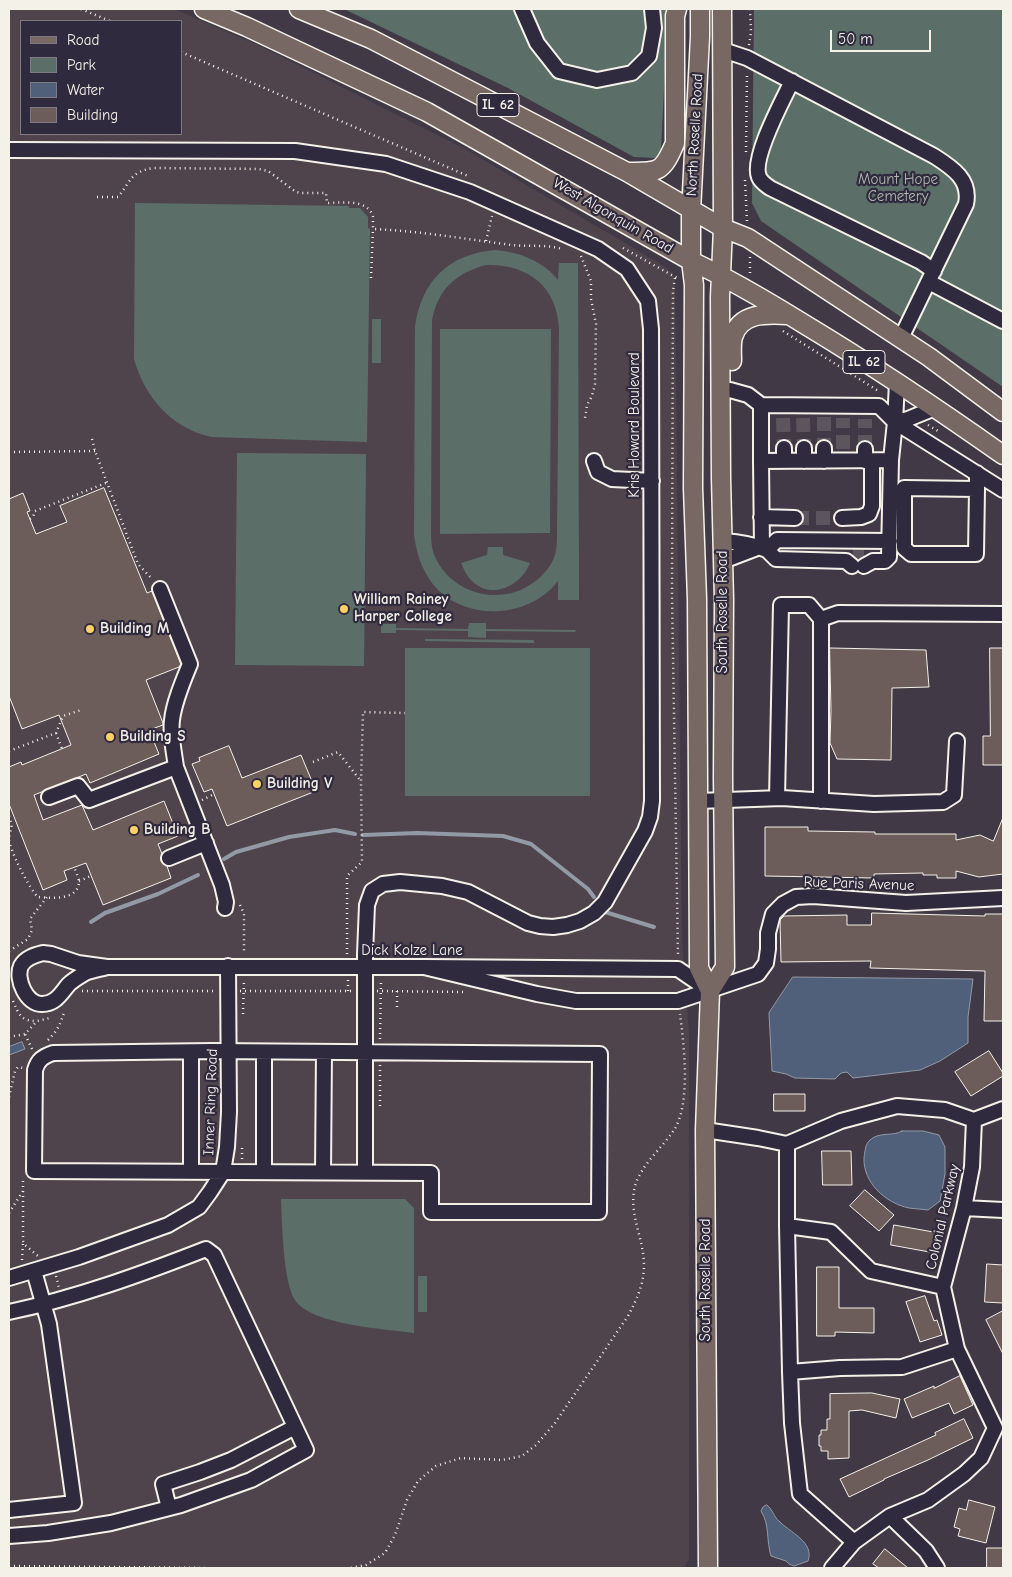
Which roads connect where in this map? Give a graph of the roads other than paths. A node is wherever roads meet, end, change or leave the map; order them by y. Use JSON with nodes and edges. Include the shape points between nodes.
{"nodes":[{"id":1,"x":204,"y":9,"type":"edge"},
{"id":2,"x":299,"y":9,"type":"edge"},
{"id":3,"x":522,"y":9,"type":"edge"},
{"id":4,"x":652,"y":9,"type":"edge"},
{"id":5,"x":677,"y":9,"type":"edge"},
{"id":6,"x":700,"y":9,"type":"edge"},
{"id":7,"x":722,"y":9,"type":"edge"},
{"id":8,"x":723,"y":50,"type":"junction"},
{"id":9,"x":792,"y":81,"type":"junction"},
{"id":10,"x":9,"y":150,"type":"edge"},
{"id":11,"x":627,"y":172,"type":"junction"},
{"id":12,"x":691,"y":211,"type":"junction"},
{"id":13,"x":723,"y":228,"type":"junction"},
{"id":14,"x":691,"y":261,"type":"junction"},
{"id":15,"x":721,"y":274,"type":"junction"},
{"id":16,"x":931,"y":277,"type":"junction"},
{"id":17,"x":790,"y":315,"type":"junction"},
{"id":18,"x":1003,"y":321,"type":"edge"},
{"id":19,"x":901,"y":338,"type":"junction"},
{"id":20,"x":897,"y":383,"type":"junction"},
{"id":21,"x":730,"y":390,"type":"junction"},
{"id":22,"x":761,"y":405,"type":"junction"},
{"id":23,"x":935,"y":408,"type":"junction"},
{"id":24,"x":1003,"y":412,"type":"edge"},
{"id":25,"x":895,"y":422,"type":"junction"},
{"id":26,"x":1003,"y":455,"type":"edge"},
{"id":27,"x":867,"y":457,"type":"junction"},
{"id":28,"x":891,"y":460,"type":"junction"},
{"id":29,"x":594,"y":461,"type":"dead end"},
{"id":30,"x":760,"y":461,"type":"junction"},
{"id":31,"x":977,"y":473,"type":"junction"},
{"id":32,"x":721,"y":478,"type":"junction"},
{"id":33,"x":652,"y":481,"type":"junction"},
{"id":34,"x":977,"y":489,"type":"junction"},
{"id":35,"x":1003,"y":490,"type":"edge"},
{"id":36,"x":761,"y":517,"type":"junction"},
{"id":37,"x":795,"y":518,"type":"tunnel mouth"},
{"id":38,"x":842,"y":518,"type":"tunnel mouth"},
{"id":39,"x":723,"y":541,"type":"junction"},
{"id":40,"x":890,"y":541,"type":"junction"},
{"id":41,"x":762,"y":548,"type":"junction"},
{"id":42,"x":724,"y":561,"type":"junction"},
{"id":43,"x":160,"y":589,"type":"road end"},
{"id":44,"x":1003,"y":614,"type":"edge"},
{"id":45,"x":821,"y":619,"type":"junction"},
{"id":46,"x":957,"y":742,"type":"dead end"},
{"id":47,"x":176,"y":767,"type":"junction"},
{"id":48,"x":49,"y":797,"type":"dead end"},
{"id":49,"x":777,"y":798,"type":"junction"},
{"id":50,"x":724,"y":800,"type":"junction"},
{"id":51,"x":698,"y":801,"type":"junction"},
{"id":52,"x":821,"y":801,"type":"junction"},
{"id":53,"x":206,"y":843,"type":"junction"},
{"id":54,"x":169,"y":858,"type":"dead end"},
{"id":55,"x":1003,"y":898,"type":"edge"},
{"id":56,"x":225,"y":908,"type":"dead end"},
{"id":57,"x":365,"y":960,"type":"junction"},
{"id":58,"x":228,"y":966,"type":"junction"},
{"id":59,"x":107,"y":967,"type":"junction"},
{"id":60,"x":424,"y":967,"type":"junction"},
{"id":61,"x":710,"y":991,"type":"junction"},
{"id":62,"x":229,"y":1051,"type":"junction"},
{"id":63,"x":191,"y":1052,"type":"junction"},
{"id":64,"x":264,"y":1052,"type":"junction"},
{"id":65,"x":324,"y":1052,"type":"junction"},
{"id":66,"x":365,"y":1052,"type":"junction"},
{"id":67,"x":1003,"y":1109,"type":"edge"},
{"id":68,"x":974,"y":1120,"type":"junction"},
{"id":69,"x":705,"y":1130,"type":"junction"},
{"id":70,"x":787,"y":1144,"type":"junction"},
{"id":71,"x":191,"y":1171,"type":"junction"},
{"id":72,"x":223,"y":1172,"type":"junction"},
{"id":73,"x":264,"y":1172,"type":"junction"},
{"id":74,"x":323,"y":1172,"type":"junction"},
{"id":75,"x":365,"y":1172,"type":"junction"},
{"id":76,"x":964,"y":1208,"type":"junction"},
{"id":77,"x":1003,"y":1210,"type":"edge"},
{"id":78,"x":786,"y":1226,"type":"junction"},
{"id":79,"x":28,"y":1268,"type":"junction"},
{"id":80,"x":9,"y":1278,"type":"edge"},
{"id":81,"x":943,"y":1287,"type":"junction"},
{"id":82,"x":43,"y":1304,"type":"junction"},
{"id":83,"x":9,"y":1312,"type":"edge"},
{"id":84,"x":956,"y":1348,"type":"junction"},
{"id":85,"x":790,"y":1372,"type":"junction"},
{"id":86,"x":295,"y":1427,"type":"junction"},
{"id":87,"x":999,"y":1428,"type":"edge"},
{"id":88,"x":169,"y":1508,"type":"junction"},
{"id":89,"x":9,"y":1510,"type":"edge"},
{"id":90,"x":890,"y":1516,"type":"junction"},
{"id":91,"x":9,"y":1536,"type":"edge"},
{"id":92,"x":854,"y":1542,"type":"junction"},
{"id":93,"x":708,"y":1568,"type":"edge"},
{"id":94,"x":832,"y":1568,"type":"edge"},
{"id":95,"x":937,"y":1568,"type":"edge"}],
"edges":[{"from":1,"to":14,"type":"main road","name":"West Algonquin Road","number":"IL 62","via":[[427,112]]},
{"from":2,"to":11,"type":"main road","number":"IL 62","via":[[371,39]]},
{"from":3,"to":4,"type":"street","via":[[537,43],[559,71],[597,80],[632,73],[649,56],[654,28]]},
{"from":5,"to":11,"type":"main road","via":[[675,143],[659,169],[654,172]]},
{"from":6,"to":12,"type":"main road","name":"North Roselle Road"},
{"from":7,"to":8,"type":"main road","name":"North Roselle Road"},
{"from":8,"to":9,"type":"street","via":[[747,58]]},
{"from":8,"to":13,"type":"main road","name":"North Roselle Road"},
{"from":9,"to":16,"type":"street","via":[[934,156],[960,176],[967,190],[966,204]]},
{"from":9,"to":16,"type":"street","via":[[759,154],[759,178],[770,188],[921,262]]},
{"from":10,"to":33,"type":"street","name":"Kris Howard Boulevard","via":[[296,151],[386,164],[470,192],[598,250],[627,269],[648,301]]},
{"from":11,"to":12,"type":"main road","number":"IL 62"},
{"from":12,"to":13,"type":"main road","number":"IL 62"},
{"from":12,"to":14,"type":"main road","name":"North Roselle Road"},
{"from":13,"to":15,"type":"main road","name":"South Roselle Road"},
{"from":13,"to":19,"type":"main road","number":"IL 62","via":[[748,238]]},
{"from":14,"to":15,"type":"main road","name":"West Algonquin Road","number":"IL 62"},
{"from":14,"to":51,"type":"main road","name":"South Roselle Road","via":[[694,285],[693,488]]},
{"from":15,"to":17,"type":"main road","name":"West Algonquin Road","number":"IL 62"},
{"from":15,"to":32,"type":"main road","name":"South Roselle Road"},
{"from":16,"to":18,"type":"street"},
{"from":16,"to":19,"type":"street"},
{"from":17,"to":20,"type":"main road","name":"West Algonquin Road","number":"IL 62"},
{"from":17,"to":21,"type":"main road","via":[[753,317],[738,327],[733,337]]},
{"from":19,"to":24,"type":"main road","number":"IL 62"},
{"from":20,"to":23,"type":"main road","name":"West Algonquin Road","number":"IL 62"},
{"from":20,"to":25,"type":"street"},
{"from":21,"to":22,"type":"street","via":[[748,395]]},
{"from":21,"to":32,"type":"main road","via":[[729,440]]},
{"from":22,"to":25,"type":"street","via":[[783,412],[865,412],[879,406]]},
{"from":22,"to":30,"type":"street"},
{"from":23,"to":25,"type":"street"},
{"from":23,"to":26,"type":"main road","name":"West Algonquin Road","number":"IL 62"},
{"from":25,"to":28,"type":"street"},
{"from":25,"to":31,"type":"street"},
{"from":27,"to":28,"type":"street"},
{"from":27,"to":30,"type":"street","via":[[804,454]]},
{"from":27,"to":38,"type":"street","via":[[872,506],[869,514]]},
{"from":28,"to":40,"type":"street"},
{"from":29,"to":33,"type":"street","via":[[598,472],[612,479]]},
{"from":30,"to":36,"type":"street"},
{"from":31,"to":34,"type":"street"},
{"from":31,"to":35,"type":"street"},
{"from":32,"to":39,"type":"main road","name":"South Roselle Road"},
{"from":33,"to":57,"type":"street","name":"Kris Howard Boulevard","via":[[652,801],[645,831],[605,902],[580,921],[553,927],[540,926],[468,892],[417,883],[383,884],[372,891],[367,905]]},
{"from":34,"to":34,"type":"street","via":[[904,488],[904,548],[911,554],[976,554]]},
{"from":36,"to":37,"type":"street"},
{"from":36,"to":41,"type":"street"},
{"from":39,"to":41,"type":"street"},
{"from":39,"to":42,"type":"main road","name":"South Roselle Road"},
{"from":40,"to":41,"type":"street","via":[[776,540]]},
{"from":40,"to":41,"type":"street","via":[[889,556],[885,561],[776,559]]},
{"from":41,"to":42,"type":"street"},
{"from":42,"to":50,"type":"main road","name":"South Roselle Road"},
{"from":43,"to":47,"type":"street","via":[[190,664],[172,720]]},
{"from":44,"to":45,"type":"street","via":[[838,613]]},
{"from":45,"to":49,"type":"street","via":[[809,605],[781,605]]},
{"from":45,"to":52,"type":"street"},
{"from":46,"to":52,"type":"street","via":[[954,795],[942,802],[874,804]]},
{"from":47,"to":48,"type":"street","via":[[89,800],[78,786]]},
{"from":47,"to":53,"type":"street"},
{"from":49,"to":50,"type":"street"},
{"from":49,"to":52,"type":"street"},
{"from":50,"to":51,"type":"street"},
{"from":50,"to":61,"type":"main road","name":"South Roselle Road","via":[[725,967]]},
{"from":51,"to":61,"type":"main road","name":"South Roselle Road","via":[[699,968]]},
{"from":53,"to":54,"type":"street"},
{"from":53,"to":56,"type":"street","via":[[222,885]]},
{"from":55,"to":61,"type":"street","name":"Rue Paris Avenue","via":[[906,903],[796,897],[773,914],[766,962],[758,974]]},
{"from":57,"to":58,"type":"street","name":"Dick Kolze Lane"},
{"from":57,"to":60,"type":"street","name":"Dick Kolze Lane"},
{"from":57,"to":66,"type":"street","name":"Kris Howard Boulevard"},
{"from":58,"to":59,"type":"street","name":"Dick Kolze Lane"},
{"from":58,"to":62,"type":"street","name":"Inner Ring Road"},
{"from":59,"to":59,"type":"street","via":[[44,953],[27,959],[20,966],[19,976],[30,1000],[44,1004],[59,997],[69,984],[85,973]]},
{"from":60,"to":61,"type":"street","name":"Rue Paris Avenue","via":[[576,1001],[678,1001]]},
{"from":60,"to":61,"type":"street","name":"Dick Kolze Lane","via":[[678,970]]},
{"from":61,"to":69,"type":"main road","name":"South Roselle Road"},
{"from":62,"to":63,"type":"street"},
{"from":62,"to":64,"type":"street"},
{"from":62,"to":72,"type":"street","name":"Inner Ring Road","via":[[229,1112]]},
{"from":63,"to":71,"type":"street"},
{"from":63,"to":71,"type":"street","via":[[53,1053],[44,1056],[35,1070],[34,1171]]},
{"from":64,"to":65,"type":"street"},
{"from":64,"to":73,"type":"street"},
{"from":65,"to":66,"type":"street"},
{"from":65,"to":74,"type":"street"},
{"from":66,"to":75,"type":"street","name":"Kris Howard Boulevard"},
{"from":66,"to":75,"type":"street","via":[[600,1054],[599,1212],[430,1212],[430,1173]]},
{"from":67,"to":68,"type":"street"},
{"from":68,"to":70,"type":"street","via":[[945,1110],[897,1106],[841,1122]]},
{"from":68,"to":76,"type":"street","name":"Colonial Parkway","via":[[972,1167]]},
{"from":69,"to":70,"type":"street"},
{"from":69,"to":93,"type":"main road","name":"South Roselle Road"},
{"from":70,"to":78,"type":"street"},
{"from":71,"to":72,"type":"street"},
{"from":72,"to":73,"type":"street"},
{"from":72,"to":79,"type":"street","name":"Inner Ring Road","via":[[199,1207],[168,1225],[79,1257]]},
{"from":73,"to":74,"type":"street"},
{"from":74,"to":75,"type":"street"},
{"from":76,"to":77,"type":"street"},
{"from":76,"to":81,"type":"street","name":"Colonial Parkway"},
{"from":78,"to":81,"type":"street","via":[[831,1232],[871,1271]]},
{"from":78,"to":85,"type":"street"},
{"from":79,"to":80,"type":"street","name":"Inner Ring Road"},
{"from":79,"to":82,"type":"street"},
{"from":81,"to":84,"type":"street","name":"Colonial Parkway"},
{"from":82,"to":83,"type":"street"},
{"from":82,"to":86,"type":"street","via":[[130,1277],[206,1248],[214,1255]]},
{"from":82,"to":89,"type":"street","via":[[49,1324],[74,1503]]},
{"from":84,"to":85,"type":"street","via":[[902,1367]]},
{"from":84,"to":87,"type":"street","name":"Colonial Parkway"},
{"from":85,"to":92,"type":"street","via":[[800,1494]]},
{"from":86,"to":88,"type":"street","via":[[232,1460],[163,1484]]},
{"from":86,"to":88,"type":"street","via":[[306,1450],[251,1480]]},
{"from":87,"to":90,"type":"street","name":"Colonial Parkway","via":[[982,1458],[964,1474],[928,1500]]},
{"from":88,"to":91,"type":"street","via":[[111,1523]]},
{"from":90,"to":92,"type":"street","name":"Colonial Parkway"},
{"from":90,"to":95,"type":"street","via":[[926,1550]]},
{"from":92,"to":94,"type":"street","name":"Colonial Parkway"}]}
